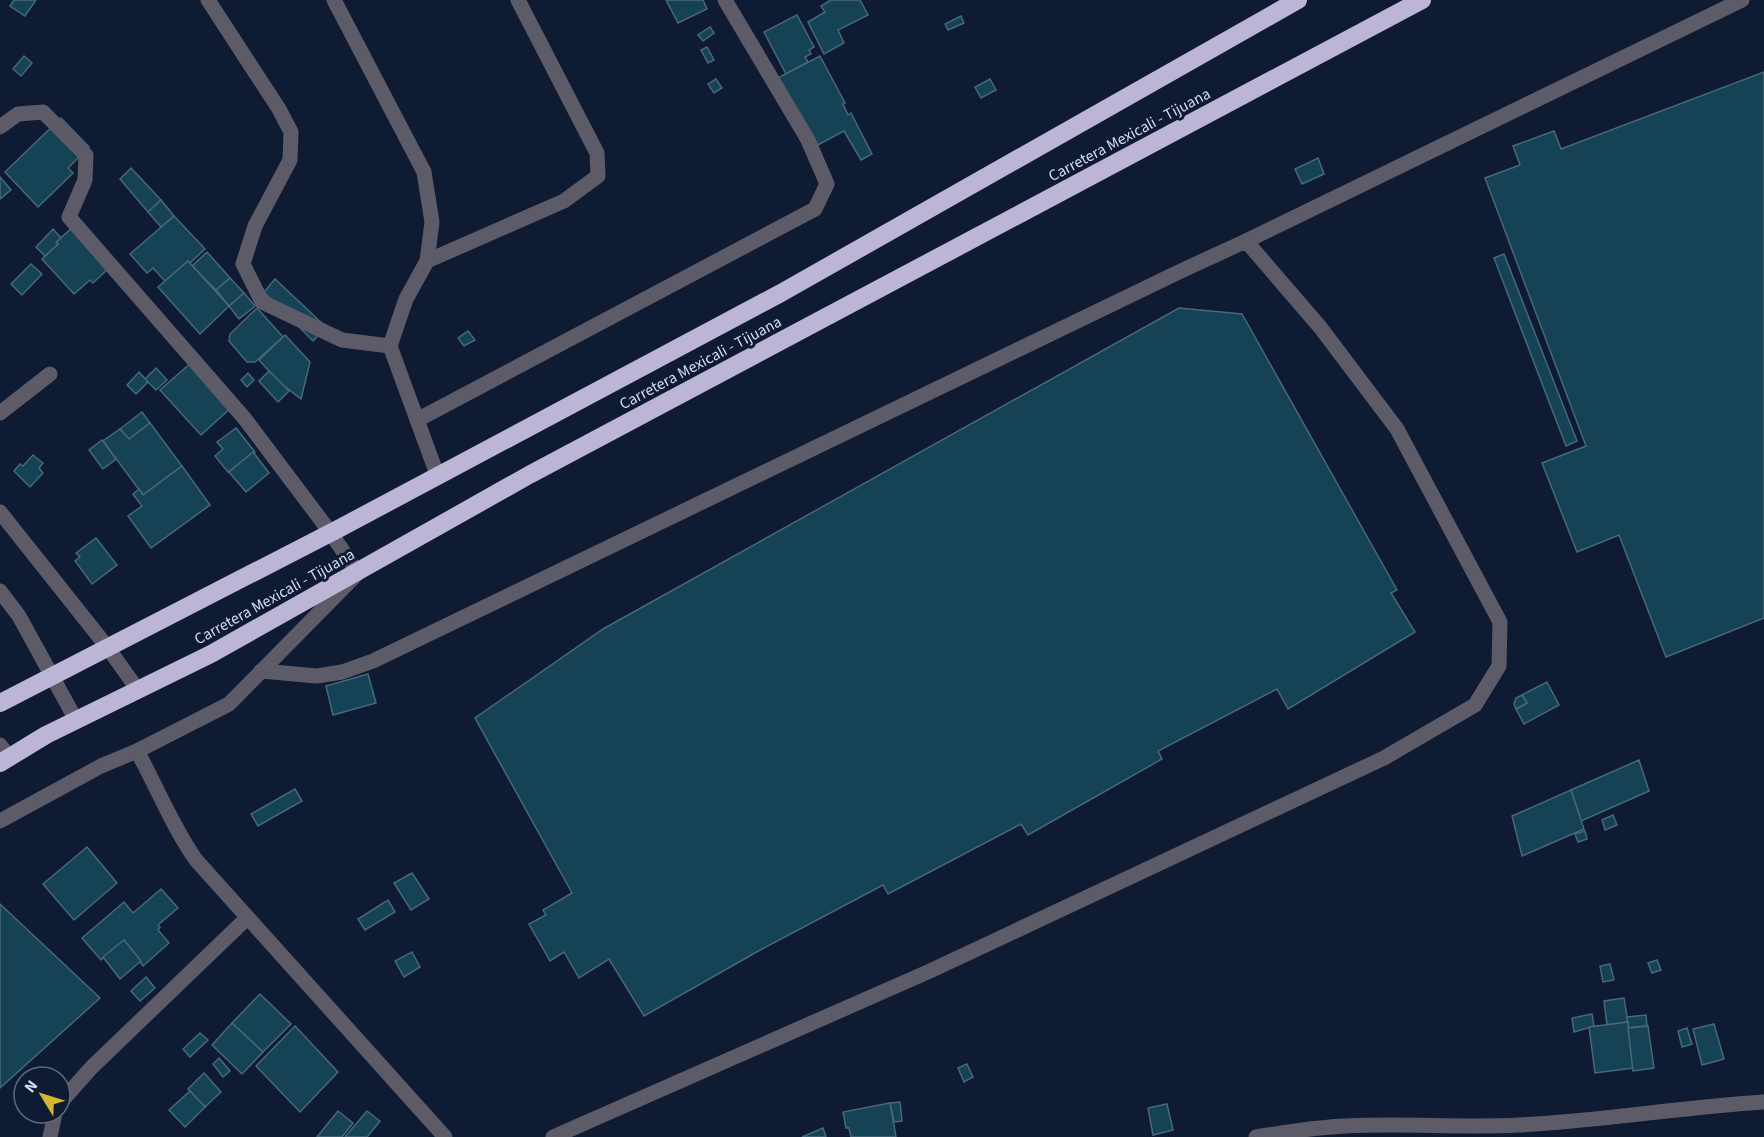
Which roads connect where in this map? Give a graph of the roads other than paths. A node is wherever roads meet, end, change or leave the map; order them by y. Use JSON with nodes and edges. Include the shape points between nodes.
{"nodes":[{"id":1,"x":208,"y":0,"type":"edge"},
{"id":2,"x":334,"y":0,"type":"edge"},
{"id":3,"x":518,"y":0,"type":"edge"},
{"id":4,"x":724,"y":0,"type":"edge"},
{"id":5,"x":1298,"y":0,"type":"edge"},
{"id":6,"x":1422,"y":0,"type":"edge"},
{"id":7,"x":1742,"y":0,"type":"edge"},
{"id":8,"x":0,"y":128,"type":"edge"},
{"id":9,"x":1246,"y":241,"type":"junction"},
{"id":10,"x":427,"y":261,"type":"junction"},
{"id":11,"x":390,"y":346,"type":"junction"},
{"id":12,"x":50,"y":374,"type":"dead end"},
{"id":13,"x":0,"y":413,"type":"edge"},
{"id":14,"x":417,"y":420,"type":"junction"},
{"id":15,"x":438,"y":477,"type":"junction"},
{"id":16,"x":0,"y":512,"type":"edge"},
{"id":17,"x":330,"y":532,"type":"junction"},
{"id":18,"x":358,"y":573,"type":"junction"},
{"id":19,"x":0,"y":591,"type":"edge"},
{"id":20,"x":108,"y":648,"type":"junction"},
{"id":21,"x":261,"y":671,"type":"junction"},
{"id":22,"x":51,"y":677,"type":"junction"},
{"id":23,"x":138,"y":690,"type":"junction"},
{"id":24,"x":0,"y":704,"type":"edge"},
{"id":25,"x":76,"y":720,"type":"junction"},
{"id":26,"x":137,"y":751,"type":"junction"},
{"id":27,"x":3,"y":755,"type":"edge"},
{"id":28,"x":0,"y":821,"type":"edge"},
{"id":29,"x":247,"y":918,"type":"junction"},
{"id":30,"x":72,"y":1090,"type":"edge"},
{"id":31,"x":1764,"y":1102,"type":"edge"},
{"id":32,"x":445,"y":1137,"type":"edge"},
{"id":33,"x":553,"y":1137,"type":"edge"},
{"id":34,"x":1256,"y":1137,"type":"edge"}],
"edges":[{"from":1,"to":11,"type":"street","via":[[291,132],[290,160],[255,226],[243,264],[262,302],[342,340]]},
{"from":2,"to":10,"type":"street","via":[[424,172],[432,222]]},
{"from":3,"to":10,"type":"street","via":[[597,153],[598,176],[564,201]]},
{"from":4,"to":14,"type":"street","via":[[808,140],[827,184],[815,209]]},
{"from":5,"to":15,"type":"highway","name":"Carretera Mexicali - Tijuana","via":[[781,293]]},
{"from":6,"to":18,"type":"highway","name":"Carretera Mexicali - Tijuana","via":[[529,475]]},
{"from":7,"to":9,"type":"street"},
{"from":8,"to":17,"type":"street","via":[[18,114],[43,112],[86,155],[85,180],[69,217],[245,418]]},
{"from":9,"to":21,"type":"street","via":[[373,661],[317,676]]},
{"from":9,"to":33,"type":"street","via":[[1320,327],[1397,429],[1500,622],[1499,666],[1475,705],[1384,758],[952,961]]},
{"from":10,"to":11,"type":"street","via":[[406,299]]},
{"from":11,"to":14,"type":"street"},
{"from":12,"to":13,"type":"street"},
{"from":14,"to":15,"type":"street"},
{"from":15,"to":17,"type":"highway","name":"Carretera Mexicali - Tijuana"},
{"from":16,"to":20,"type":"street"},
{"from":17,"to":18,"type":"street"},
{"from":17,"to":20,"type":"highway","name":"Carretera Mexicali - Tijuana"},
{"from":18,"to":21,"type":"street"},
{"from":18,"to":23,"type":"highway","name":"Carretera Mexicali - Tijuana"},
{"from":19,"to":22,"type":"street","via":[[19,616]]},
{"from":20,"to":22,"type":"highway","name":"Carretera Mexicali - Tijuana"},
{"from":20,"to":23,"type":"street"},
{"from":21,"to":26,"type":"street","via":[[229,704]]},
{"from":22,"to":24,"type":"highway","name":"Carretera Mexicali - Tijuana"},
{"from":22,"to":25,"type":"street"},
{"from":23,"to":25,"type":"highway","name":"Carretera Mexicali - Tijuana"},
{"from":25,"to":27,"type":"highway","name":"Carretera Mexicali - Tijuana"},
{"from":26,"to":28,"type":"street","via":[[101,766]]},
{"from":26,"to":29,"type":"street","via":[[178,834]]},
{"from":29,"to":30,"type":"street"},
{"from":29,"to":32,"type":"street"},
{"from":31,"to":34,"type":"street","via":[[1584,1121],[1349,1125]]}]}
